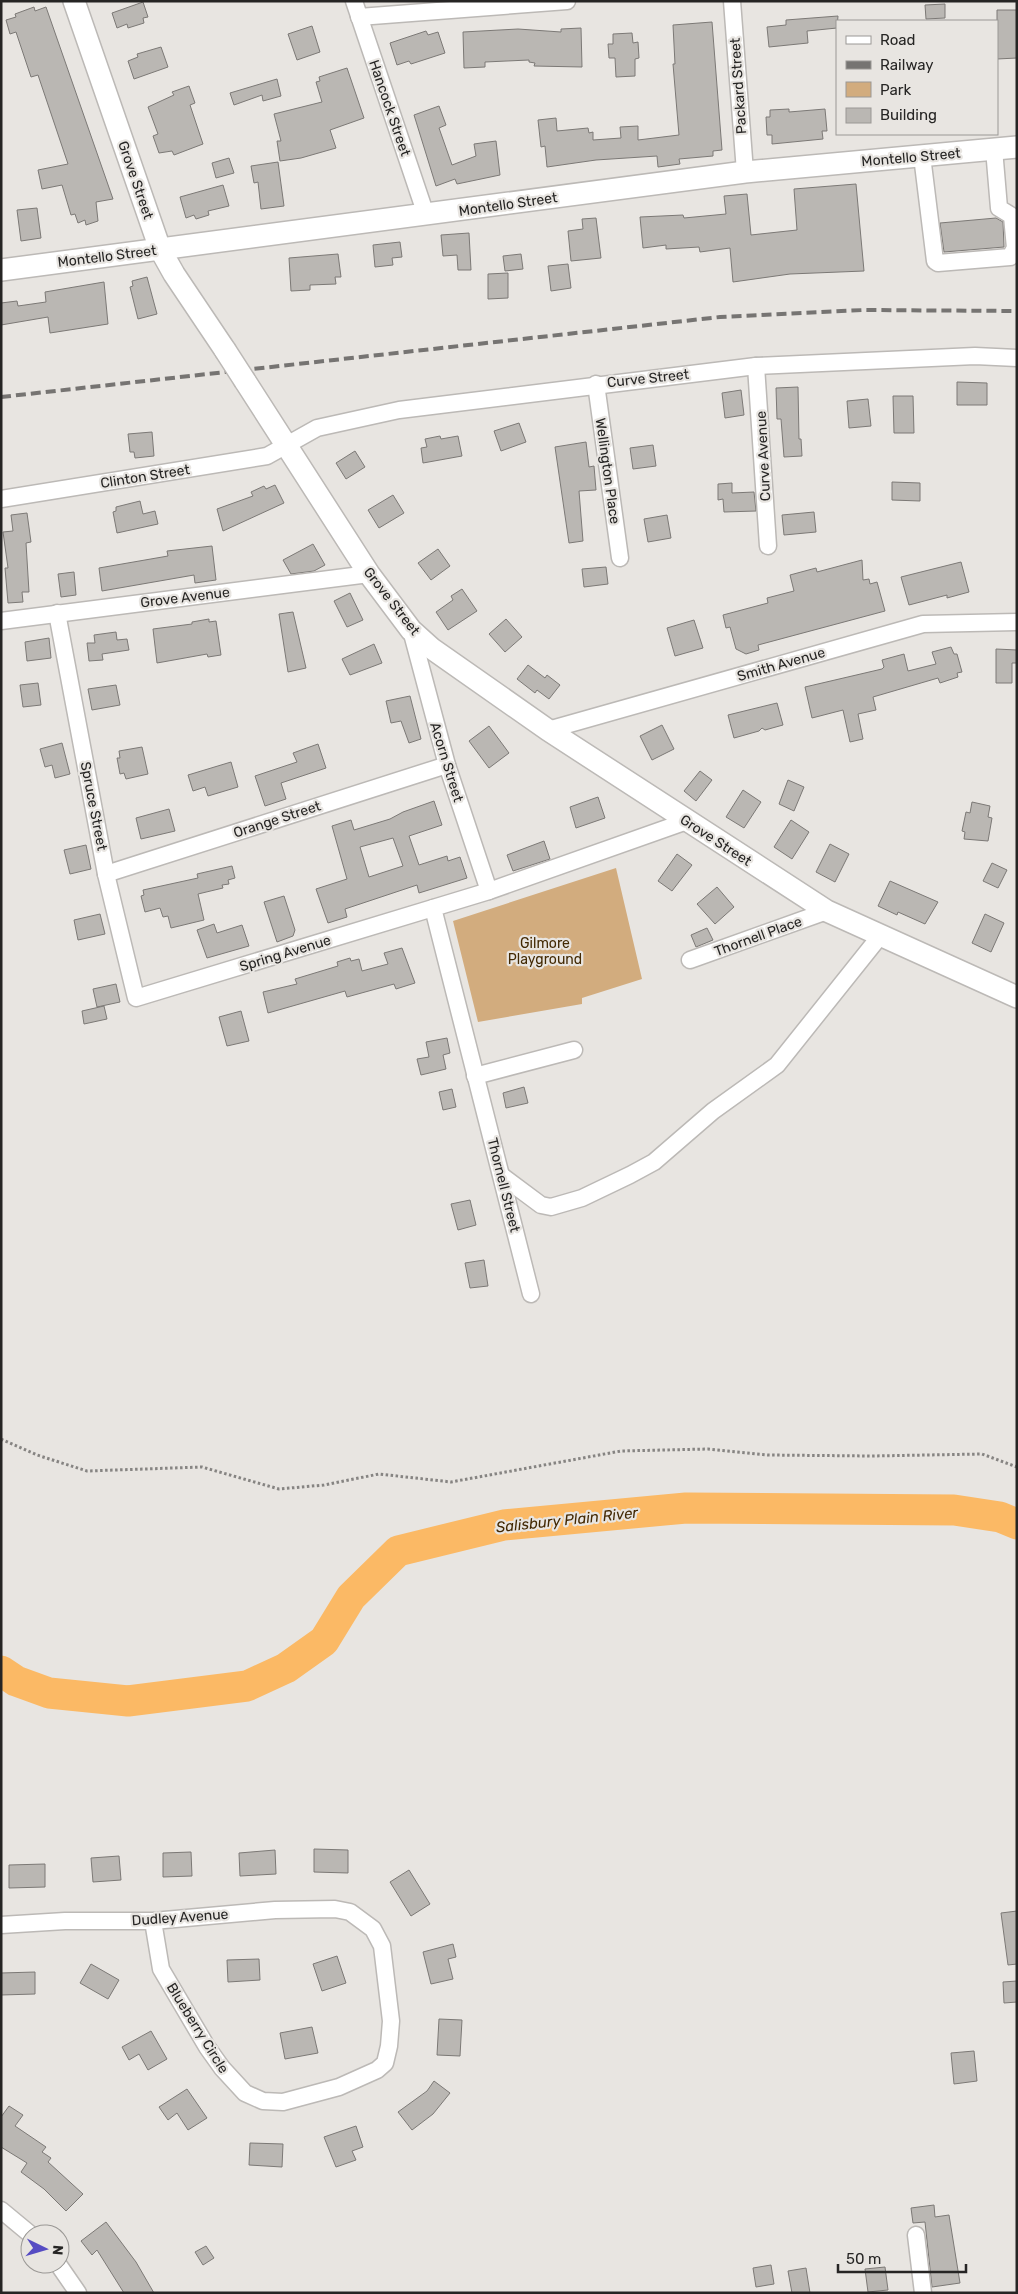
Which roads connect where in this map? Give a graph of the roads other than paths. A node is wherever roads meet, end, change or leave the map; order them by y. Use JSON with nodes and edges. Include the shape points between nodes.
{"nodes":[{"id":1,"x":74,"y":1,"type":"edge"},
{"id":2,"x":354,"y":1,"type":"edge"},
{"id":3,"x":567,"y":1,"type":"edge"},
{"id":4,"x":732,"y":1,"type":"edge"},
{"id":5,"x":360,"y":17,"type":"junction"},
{"id":6,"x":1017,"y":147,"type":"edge"},
{"id":7,"x":994,"y":149,"type":"junction"},
{"id":8,"x":922,"y":156,"type":"junction"},
{"id":9,"x":744,"y":172,"type":"junction"},
{"id":10,"x":426,"y":215,"type":"junction"},
{"id":11,"x":160,"y":249,"type":"junction"},
{"id":12,"x":1,"y":270,"type":"edge"},
{"id":13,"x":1017,"y":358,"type":"edge"},
{"id":14,"x":756,"y":366,"type":"junction"},
{"id":15,"x":596,"y":384,"type":"junction"},
{"id":16,"x":286,"y":446,"type":"junction"},
{"id":17,"x":1,"y":499,"type":"edge"},
{"id":18,"x":768,"y":546,"type":"dead end"},
{"id":19,"x":620,"y":558,"type":"dead end"},
{"id":20,"x":369,"y":574,"type":"junction"},
{"id":21,"x":57,"y":613,"type":"junction"},
{"id":22,"x":1,"y":621,"type":"edge"},
{"id":23,"x":1017,"y":622,"type":"edge"},
{"id":24,"x":412,"y":630,"type":"junction"},
{"id":25,"x":548,"y":730,"type":"junction"},
{"id":26,"x":447,"y":765,"type":"junction"},
{"id":27,"x":688,"y":821,"type":"junction"},
{"id":28,"x":106,"y":874,"type":"junction"},
{"id":29,"x":489,"y":892,"type":"junction"},
{"id":30,"x":433,"y":908,"type":"junction"},
{"id":31,"x":827,"y":911,"type":"junction"},
{"id":32,"x":880,"y":936,"type":"junction"},
{"id":33,"x":690,"y":960,"type":"dead end"},
{"id":34,"x":1017,"y":996,"type":"edge"},
{"id":35,"x":136,"y":998,"type":"joint"},
{"id":36,"x":574,"y":1050,"type":"dead end"},
{"id":37,"x":475,"y":1076,"type":"junction"},
{"id":38,"x":502,"y":1176,"type":"junction"},
{"id":39,"x":531,"y":1294,"type":"dead end"},
{"id":40,"x":329,"y":1909,"type":"joint"},
{"id":41,"x":153,"y":1921,"type":"junction"},
{"id":42,"x":1,"y":1925,"type":"edge"},
{"id":43,"x":1,"y":2210,"type":"edge"},
{"id":44,"x":20,"y":2226,"type":"edge"},
{"id":45,"x":916,"y":2235,"type":"dead end"},
{"id":46,"x":65,"y":2274,"type":"edge"},
{"id":47,"x":78,"y":2293,"type":"edge"},
{"id":48,"x":923,"y":2293,"type":"edge"}],
"edges":[{"from":1,"to":11,"type":"main road","name":"Grove Street"},
{"from":2,"to":5,"type":"street","name":"Hancock Street"},
{"from":3,"to":5,"type":"street"},
{"from":4,"to":9,"type":"street","name":"Packard Street"},
{"from":5,"to":10,"type":"street","name":"Hancock Street"},
{"from":6,"to":7,"type":"main road","name":"Montello Street"},
{"from":7,"to":8,"type":"main road","name":"Montello Street"},
{"from":7,"to":8,"type":"street","via":[[999,208],[1012,216],[1015,248],[1010,257],[935,261]]},
{"from":8,"to":9,"type":"main road","name":"Montello Street"},
{"from":9,"to":10,"type":"main road","name":"Montello Street"},
{"from":10,"to":11,"type":"main road","name":"Montello Street"},
{"from":11,"to":12,"type":"main road","name":"Montello Street"},
{"from":11,"to":16,"type":"main road","name":"Grove Street","bridge":true},
{"from":13,"to":14,"type":"street","name":"Curve Street","via":[[975,356]]},
{"from":14,"to":15,"type":"street","name":"Curve Street"},
{"from":14,"to":18,"type":"street","name":"Curve Avenue"},
{"from":15,"to":16,"type":"street","name":"Curve Street","via":[[399,410],[317,428]]},
{"from":15,"to":19,"type":"street","name":"Wellington Place"},
{"from":16,"to":17,"type":"street","name":"Clinton Street","via":[[267,456]]},
{"from":16,"to":20,"type":"main road","name":"Grove Street"},
{"from":20,"to":21,"type":"street","name":"Grove Avenue"},
{"from":20,"to":24,"type":"main road","name":"Grove Street"},
{"from":21,"to":22,"type":"street","name":"Grove Avenue"},
{"from":21,"to":28,"type":"street","name":"Spruce Street"},
{"from":23,"to":25,"type":"street","name":"Smith Avenue","via":[[923,624]]},
{"from":24,"to":25,"type":"main road","name":"Grove Street","via":[[431,648]]},
{"from":24,"to":26,"type":"street","name":"Acorn Street"},
{"from":25,"to":27,"type":"main road","name":"Grove Street"},
{"from":26,"to":28,"type":"street","name":"Orange Street"},
{"from":26,"to":29,"type":"street","name":"Acorn Street"},
{"from":27,"to":29,"type":"street","name":"Spring Avenue"},
{"from":27,"to":31,"type":"main road","name":"Grove Street"},
{"from":28,"to":35,"type":"street","name":"Spruce Street"},
{"from":29,"to":30,"type":"street","name":"Spring Avenue"},
{"from":30,"to":35,"type":"street","name":"Spring Avenue"},
{"from":30,"to":37,"type":"street"},
{"from":31,"to":32,"type":"main road","name":"Grove Street"},
{"from":31,"to":33,"type":"street","name":"Thornell Place"},
{"from":32,"to":34,"type":"main road","name":"Grove Street"},
{"from":32,"to":38,"type":"street","via":[[777,1065],[713,1111],[654,1162],[582,1198],[551,1207],[541,1205]]},
{"from":36,"to":37,"type":"street"},
{"from":37,"to":38,"type":"street","name":"Thornell Street"},
{"from":38,"to":39,"type":"street","name":"Thornell Street"},
{"from":40,"to":41,"type":"street","name":"Dudley Avenue","via":[[275,1910]]},
{"from":40,"to":41,"type":"street","name":"Blueberry Circle","via":[[358,1916],[373,1929],[382,1946],[391,2021],[388,2055],[385,2063],[366,2076],[338,2087],[272,2103],[254,2097],[236,2085],[207,2047],[161,1969]]},
{"from":41,"to":42,"type":"street","name":"Dudley Avenue"},
{"from":43,"to":44,"type":"street"},
{"from":45,"to":48,"type":"street"},
{"from":46,"to":47,"type":"street"}]}
